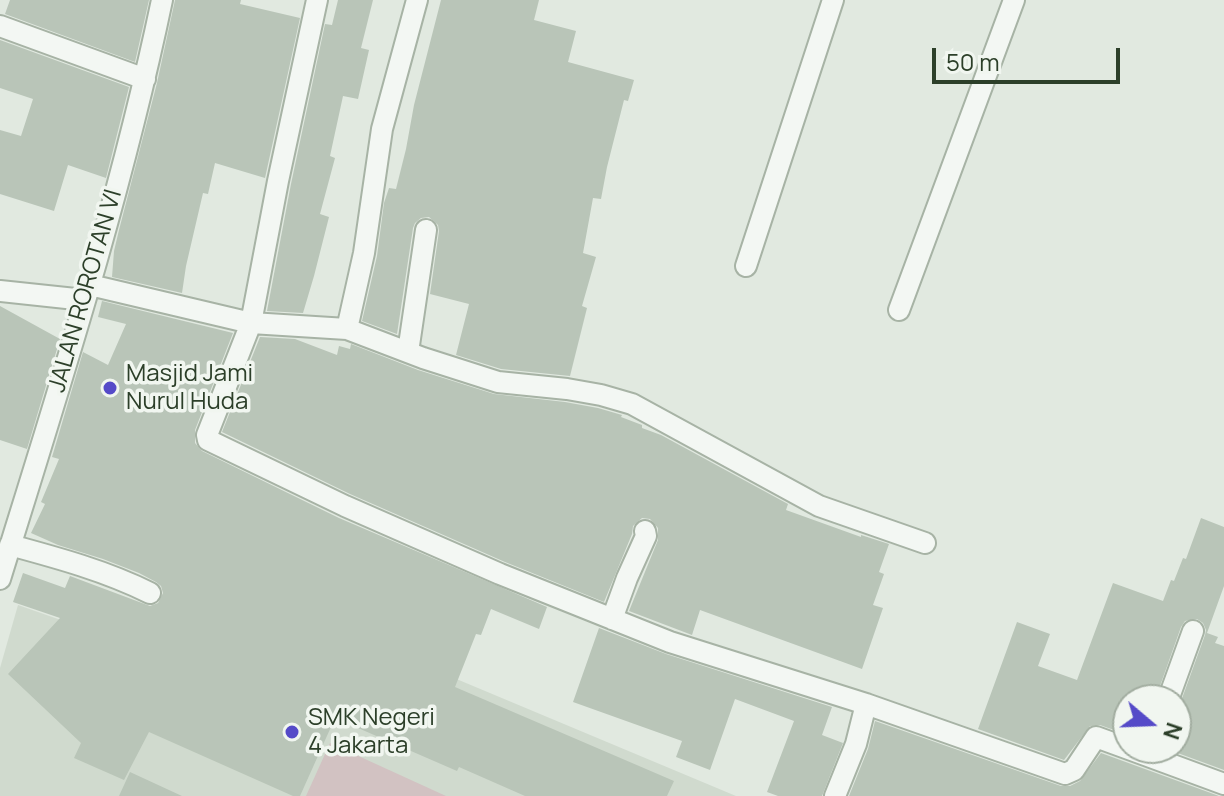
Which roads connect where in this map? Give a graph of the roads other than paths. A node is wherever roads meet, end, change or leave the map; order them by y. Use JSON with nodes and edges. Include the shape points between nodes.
{"nodes":[{"id":1,"x":162,"y":0,"type":"edge"},
{"id":2,"x":317,"y":0,"type":"edge"},
{"id":3,"x":417,"y":0,"type":"edge"},
{"id":4,"x":833,"y":0,"type":"edge"},
{"id":5,"x":1014,"y":0,"type":"edge"},
{"id":6,"x":0,"y":26,"type":"edge"},
{"id":7,"x":145,"y":79,"type":"junction"},
{"id":8,"x":426,"y":230,"type":"dead end"},
{"id":9,"x":746,"y":266,"type":"dead end"},
{"id":10,"x":0,"y":291,"type":"edge"},
{"id":11,"x":87,"y":292,"type":"junction"},
{"id":12,"x":899,"y":310,"type":"dead end"},
{"id":13,"x":251,"y":323,"type":"junction"},
{"id":14,"x":347,"y":329,"type":"junction"},
{"id":15,"x":408,"y":352,"type":"junction"},
{"id":16,"x":645,"y":531,"type":"dead end"},
{"id":17,"x":925,"y":543,"type":"dead end"},
{"id":18,"x":10,"y":545,"type":"junction"},
{"id":19,"x":0,"y":579,"type":"edge"},
{"id":20,"x":150,"y":593,"type":"dead end"},
{"id":21,"x":612,"y":619,"type":"junction"},
{"id":22,"x":1193,"y":631,"type":"dead end"},
{"id":23,"x":1174,"y":684,"type":"edge"},
{"id":24,"x":866,"y":704,"type":"junction"},
{"id":25,"x":1112,"y":741,"type":"edge"},
{"id":26,"x":1177,"y":764,"type":"edge"},
{"id":27,"x":1224,"y":784,"type":"edge"},
{"id":28,"x":835,"y":796,"type":"edge"}],
"edges":[{"from":1,"to":7,"type":"street","name":"JALAN ROROTAN VI"},
{"from":2,"to":13,"type":"street"},
{"from":3,"to":14,"type":"street","via":[[382,129]]},
{"from":4,"to":9,"type":"street"},
{"from":5,"to":12,"type":"street"},
{"from":6,"to":7,"type":"street"},
{"from":7,"to":11,"type":"street","name":"JALAN ROROTAN VI"},
{"from":8,"to":15,"type":"street"},
{"from":10,"to":11,"type":"street"},
{"from":11,"to":13,"type":"street"},
{"from":11,"to":18,"type":"street","name":"JALAN ROROTAN VI"},
{"from":13,"to":14,"type":"street"},
{"from":13,"to":21,"type":"street","via":[[208,440],[345,506]]},
{"from":14,"to":15,"type":"street"},
{"from":15,"to":17,"type":"street","via":[[498,382],[567,389],[632,404],[819,506]]},
{"from":16,"to":21,"type":"street"},
{"from":18,"to":19,"type":"street","name":"JALAN ROROTAN VI"},
{"from":18,"to":20,"type":"street"},
{"from":21,"to":24,"type":"street"},
{"from":22,"to":23,"type":"street"},
{"from":24,"to":25,"type":"street","via":[[1065,774],[1074,770],[1094,738]]},
{"from":24,"to":28,"type":"street"},
{"from":26,"to":27,"type":"street"}]}
